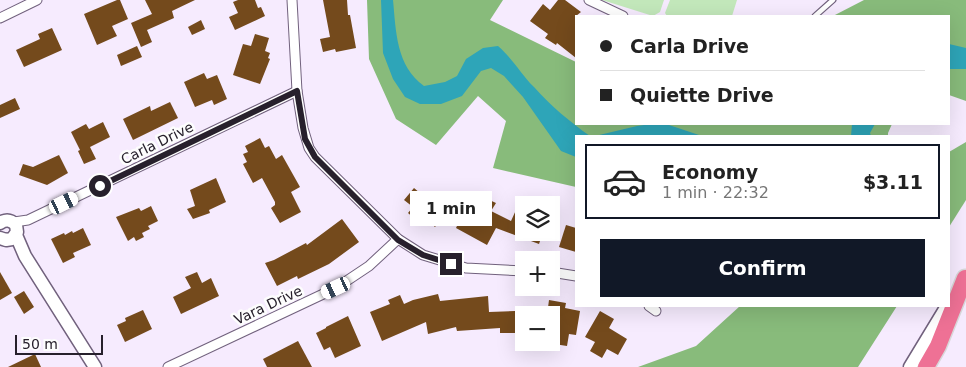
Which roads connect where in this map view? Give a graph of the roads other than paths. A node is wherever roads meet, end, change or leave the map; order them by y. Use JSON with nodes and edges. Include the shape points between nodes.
{"nodes":[{"id":1,"x":37,"y":0,"type":"edge"},
{"id":2,"x":292,"y":0,"type":"edge"},
{"id":3,"x":589,"y":0,"type":"edge"},
{"id":4,"x":832,"y":0,"type":"edge"},
{"id":5,"x":620,"y":15,"type":"edge"},
{"id":6,"x":816,"y":15,"type":"edge"},
{"id":7,"x":0,"y":18,"type":"edge"},
{"id":8,"x":297,"y":91,"type":"junction"},
{"id":9,"x":6,"y":230,"type":"edge"},
{"id":10,"x":398,"y":240,"type":"junction"},
{"id":11,"x":515,"y":271,"type":"edge"},
{"id":12,"x":560,"y":273,"type":"edge"},
{"id":13,"x":575,"y":276,"type":"edge"},
{"id":14,"x":965,"y":277,"type":"edge"},
{"id":15,"x":950,"y":302,"type":"edge"},
{"id":16,"x":947,"y":307,"type":"edge"},
{"id":17,"x":95,"y":367,"type":"edge"},
{"id":18,"x":168,"y":367,"type":"edge"},
{"id":19,"x":910,"y":367,"type":"edge"},
{"id":20,"x":926,"y":367,"type":"edge"}],
"edges":[{"from":1,"to":7,"type":"street"},
{"from":2,"to":8,"type":"street"},
{"from":3,"to":5,"type":"street"},
{"from":4,"to":6,"type":"lane"},
{"from":8,"to":9,"type":"street","name":"Carla Drive"},
{"from":8,"to":10,"type":"street","via":[[304,134],[315,157]]},
{"from":9,"to":17,"type":"street"},
{"from":10,"to":11,"type":"street","via":[[423,255],[466,268]]},
{"from":10,"to":18,"type":"street","name":"Vara Drive","via":[[369,266],[336,288]]},
{"from":12,"to":13,"type":"street"},
{"from":14,"to":15,"type":"street"},
{"from":14,"to":20,"type":"highway","via":[[938,346]]},
{"from":16,"to":19,"type":"street"}]}
